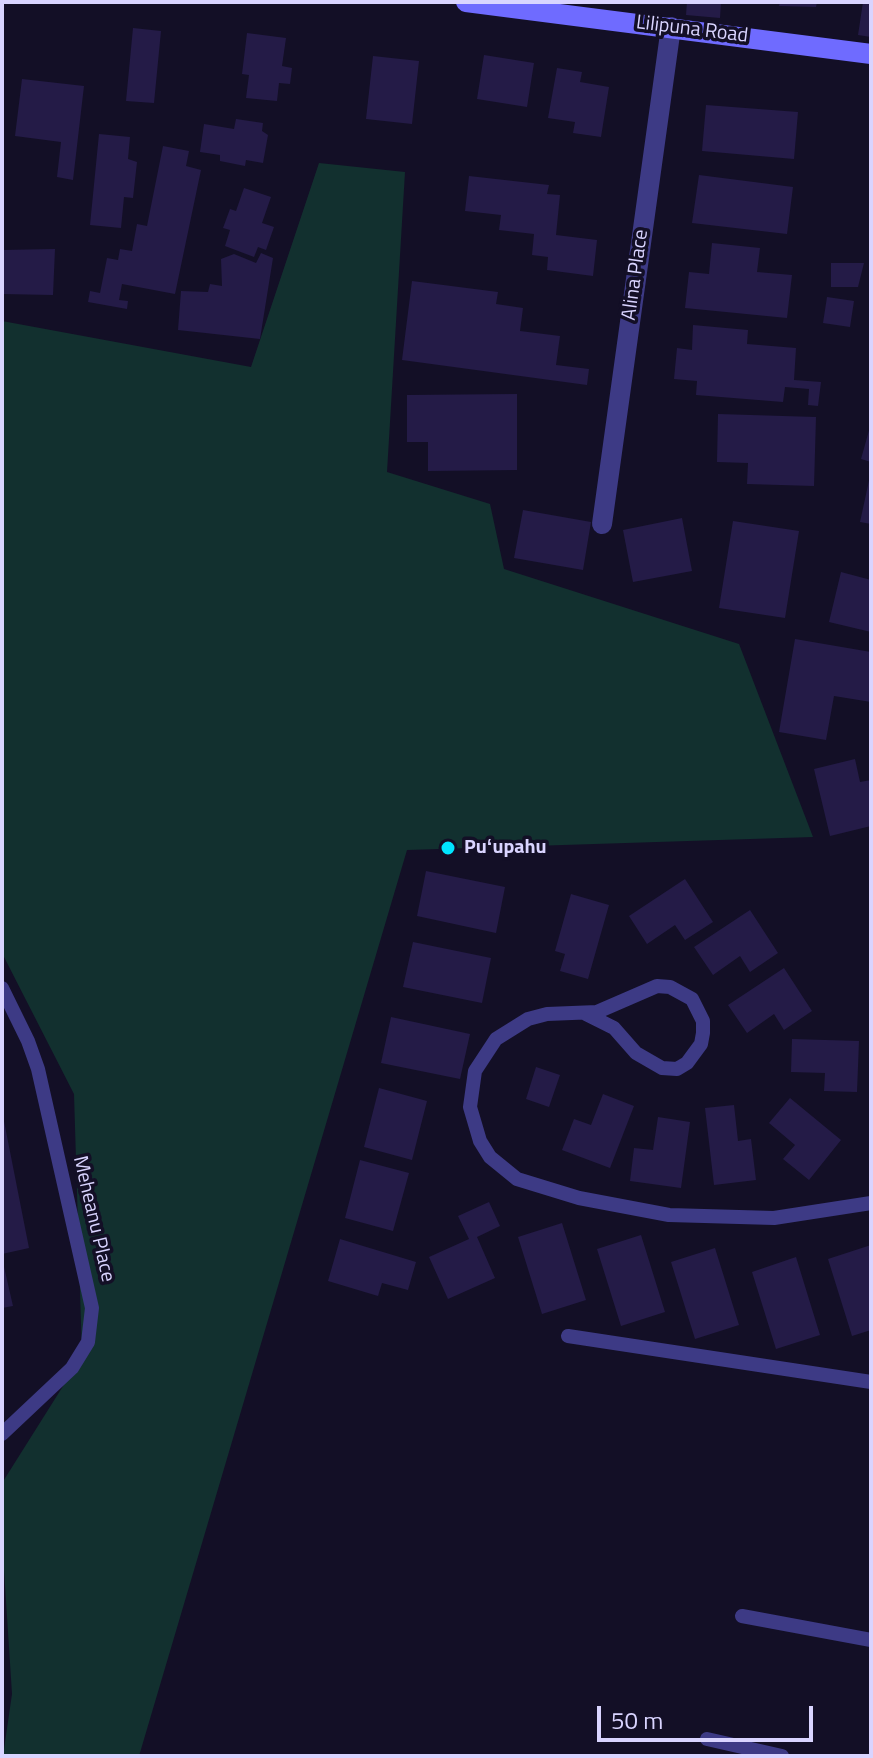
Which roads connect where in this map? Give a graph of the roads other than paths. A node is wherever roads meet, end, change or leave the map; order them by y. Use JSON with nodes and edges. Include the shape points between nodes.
{"nodes":[{"id":1,"x":466,"y":2,"type":"edge"},
{"id":2,"x":671,"y":27,"type":"junction"},
{"id":3,"x":871,"y":54,"type":"edge"},
{"id":4,"x":602,"y":524,"type":"dead end"},
{"id":5,"x":2,"y":988,"type":"edge"},
{"id":6,"x":586,"y":1014,"type":"junction"},
{"id":7,"x":871,"y":1203,"type":"edge"},
{"id":8,"x":568,"y":1336,"type":"dead end"},
{"id":9,"x":871,"y":1382,"type":"edge"},
{"id":10,"x":2,"y":1434,"type":"edge"},
{"id":11,"x":742,"y":1616,"type":"dead end"},
{"id":12,"x":871,"y":1640,"type":"edge"},
{"id":13,"x":707,"y":1739,"type":"dead end"},
{"id":14,"x":782,"y":1756,"type":"edge"}],
"edges":[{"from":1,"to":2,"type":"street","name":"Lilipuna Road"},
{"from":2,"to":3,"type":"street","name":"Lilipuna Road"},
{"from":2,"to":4,"type":"street","name":"Alina Place"},
{"from":5,"to":10,"type":"lane","name":"Meheanu Place","via":[[38,1069],[92,1325],[81,1356]]},
{"from":6,"to":6,"type":"lane","via":[[644,990],[670,987],[692,999],[699,1010],[701,1044],[687,1063],[662,1068],[636,1053],[614,1028]]},
{"from":6,"to":7,"type":"lane","via":[[547,1014],[511,1027],[496,1039],[475,1071],[470,1107],[477,1133],[490,1157],[517,1179],[579,1198],[669,1215],[774,1218]]},
{"from":8,"to":9,"type":"lane"},
{"from":11,"to":12,"type":"lane"},
{"from":13,"to":14,"type":"lane"}]}
